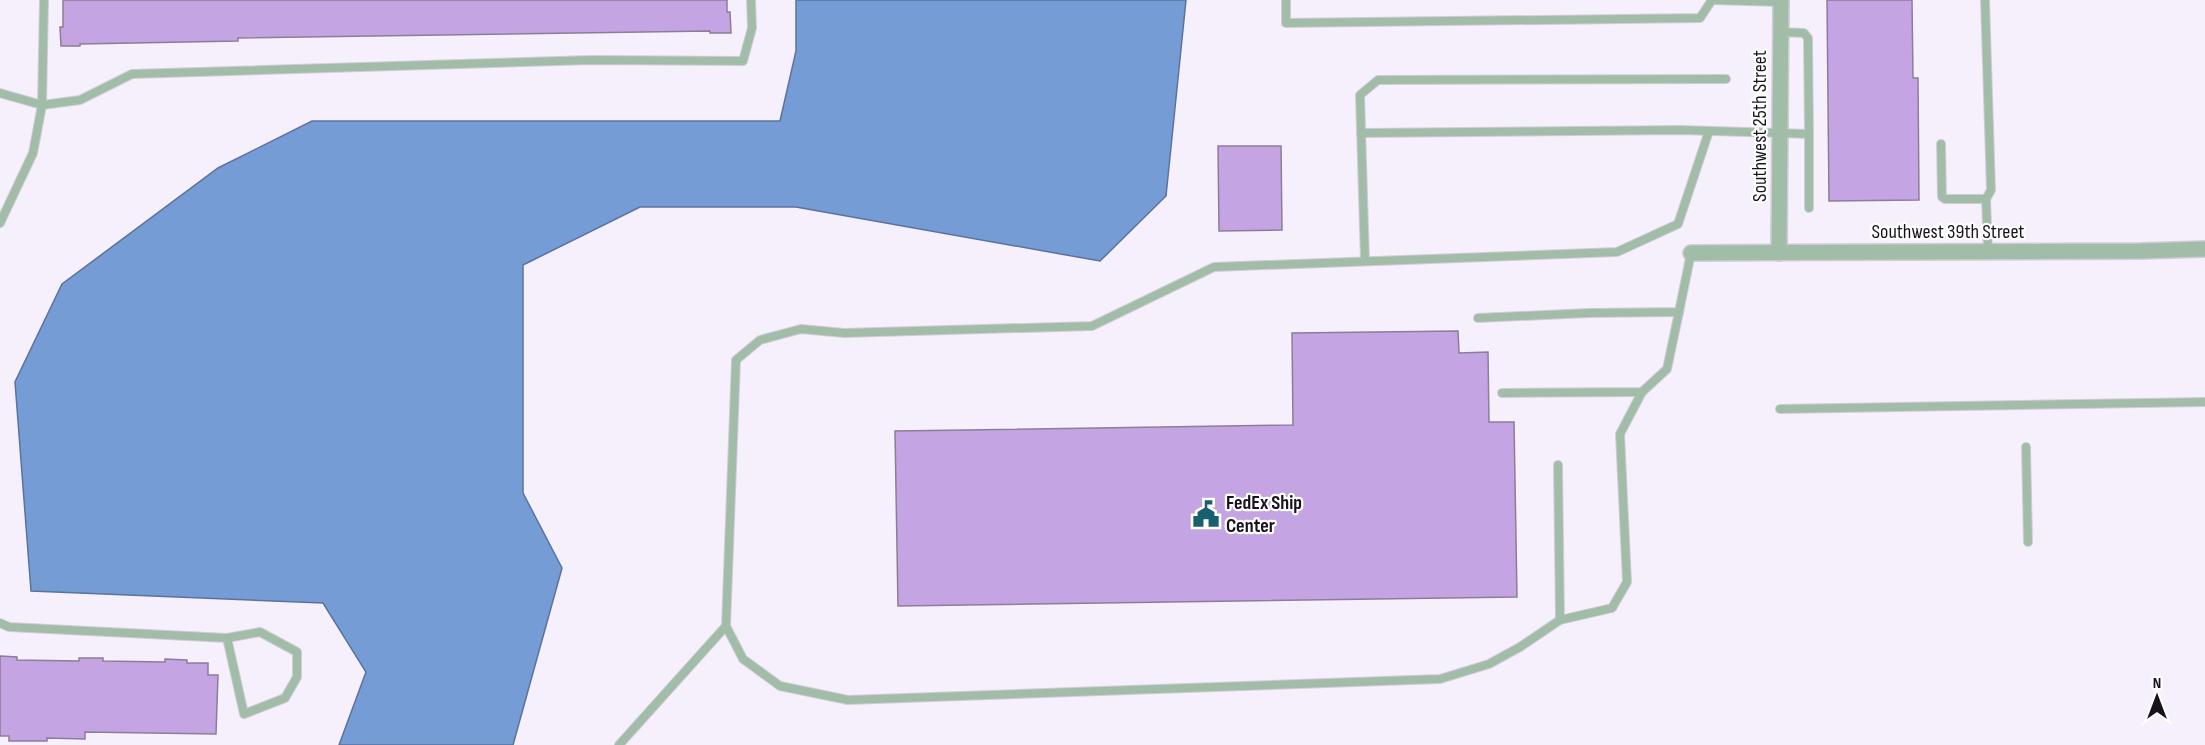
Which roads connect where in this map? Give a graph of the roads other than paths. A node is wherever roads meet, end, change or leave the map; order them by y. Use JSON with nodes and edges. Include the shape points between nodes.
{"nodes":[{"id":1,"x":44,"y":0,"type":"edge"},
{"id":2,"x":751,"y":0,"type":"edge"},
{"id":3,"x":1286,"y":0,"type":"edge"},
{"id":4,"x":1712,"y":0,"type":"edge"},
{"id":5,"x":1985,"y":0,"type":"edge"},
{"id":6,"x":1781,"y":1,"type":"edge"},
{"id":7,"x":1780,"y":32,"type":"junction"},
{"id":8,"x":1726,"y":79,"type":"dead end"},
{"id":9,"x":0,"y":93,"type":"edge"},
{"id":10,"x":42,"y":105,"type":"junction"},
{"id":11,"x":1709,"y":131,"type":"junction"},
{"id":12,"x":1361,"y":134,"type":"junction"},
{"id":13,"x":1780,"y":134,"type":"junction"},
{"id":14,"x":1809,"y":134,"type":"junction"},
{"id":15,"x":1941,"y":144,"type":"dead end"},
{"id":16,"x":1986,"y":199,"type":"junction"},
{"id":17,"x":1809,"y":208,"type":"dead end"},
{"id":18,"x":0,"y":223,"type":"edge"},
{"id":19,"x":2205,"y":249,"type":"edge"},
{"id":20,"x":1988,"y":252,"type":"junction"},
{"id":21,"x":1691,"y":253,"type":"joint"},
{"id":22,"x":1779,"y":253,"type":"junction"},
{"id":23,"x":1365,"y":261,"type":"junction"},
{"id":24,"x":1679,"y":312,"type":"junction"},
{"id":25,"x":1478,"y":318,"type":"dead end"},
{"id":26,"x":1642,"y":392,"type":"junction"},
{"id":27,"x":1502,"y":393,"type":"dead end"},
{"id":28,"x":2205,"y":402,"type":"edge"},
{"id":29,"x":1780,"y":409,"type":"dead end"},
{"id":30,"x":2026,"y":447,"type":"dead end"},
{"id":31,"x":1558,"y":465,"type":"dead end"},
{"id":32,"x":2028,"y":542,"type":"dead end"},
{"id":33,"x":1560,"y":620,"type":"junction"},
{"id":34,"x":0,"y":623,"type":"edge"},
{"id":35,"x":726,"y":626,"type":"junction"},
{"id":36,"x":226,"y":638,"type":"junction"},
{"id":37,"x":619,"y":745,"type":"edge"}],
"edges":[{"from":1,"to":10,"type":"lane"},
{"from":2,"to":10,"type":"lane","via":[[752,28],[743,61],[592,60],[132,74],[80,100]]},
{"from":3,"to":4,"type":"lane","via":[[1286,23],[1700,18]]},
{"from":4,"to":6,"type":"lane"},
{"from":5,"to":16,"type":"lane","via":[[1991,190]]},
{"from":6,"to":7,"type":"street","name":"Southwest 25th Street"},
{"from":7,"to":13,"type":"street","name":"Southwest 25th Street"},
{"from":7,"to":14,"type":"lane","via":[[1804,33],[1808,38]]},
{"from":8,"to":12,"type":"lane","via":[[1378,80],[1360,95]]},
{"from":9,"to":10,"type":"lane"},
{"from":10,"to":18,"type":"lane","via":[[33,153]]},
{"from":11,"to":12,"type":"lane"},
{"from":11,"to":13,"type":"lane"},
{"from":11,"to":23,"type":"lane","via":[[1678,224],[1617,252]]},
{"from":12,"to":23,"type":"lane"},
{"from":13,"to":14,"type":"lane"},
{"from":13,"to":22,"type":"street","name":"Southwest 25th Street"},
{"from":14,"to":17,"type":"lane"},
{"from":15,"to":16,"type":"lane","via":[[1942,196]]},
{"from":16,"to":20,"type":"lane"},
{"from":19,"to":20,"type":"street","name":"Southwest 39th Street"},
{"from":20,"to":22,"type":"street","name":"Southwest 39th Street"},
{"from":21,"to":22,"type":"street","name":"Southwest 39th Street"},
{"from":21,"to":24,"type":"lane"},
{"from":23,"to":35,"type":"lane","via":[[1214,267],[1092,326],[844,333],[801,329],[760,340],[736,360]]},
{"from":24,"to":25,"type":"lane"},
{"from":24,"to":26,"type":"lane","via":[[1667,369]]},
{"from":26,"to":27,"type":"lane"},
{"from":26,"to":33,"type":"lane","via":[[1620,434],[1627,582],[1612,608]]},
{"from":28,"to":29,"type":"lane"},
{"from":30,"to":32,"type":"lane"},
{"from":31,"to":33,"type":"lane"},
{"from":33,"to":35,"type":"lane","via":[[1489,664],[1440,680],[848,700],[780,686],[743,659]]},
{"from":34,"to":36,"type":"lane","via":[[9,627]]},
{"from":35,"to":37,"type":"lane"},
{"from":36,"to":36,"type":"lane","via":[[260,632],[297,652],[297,677],[285,698],[244,714]]}]}
